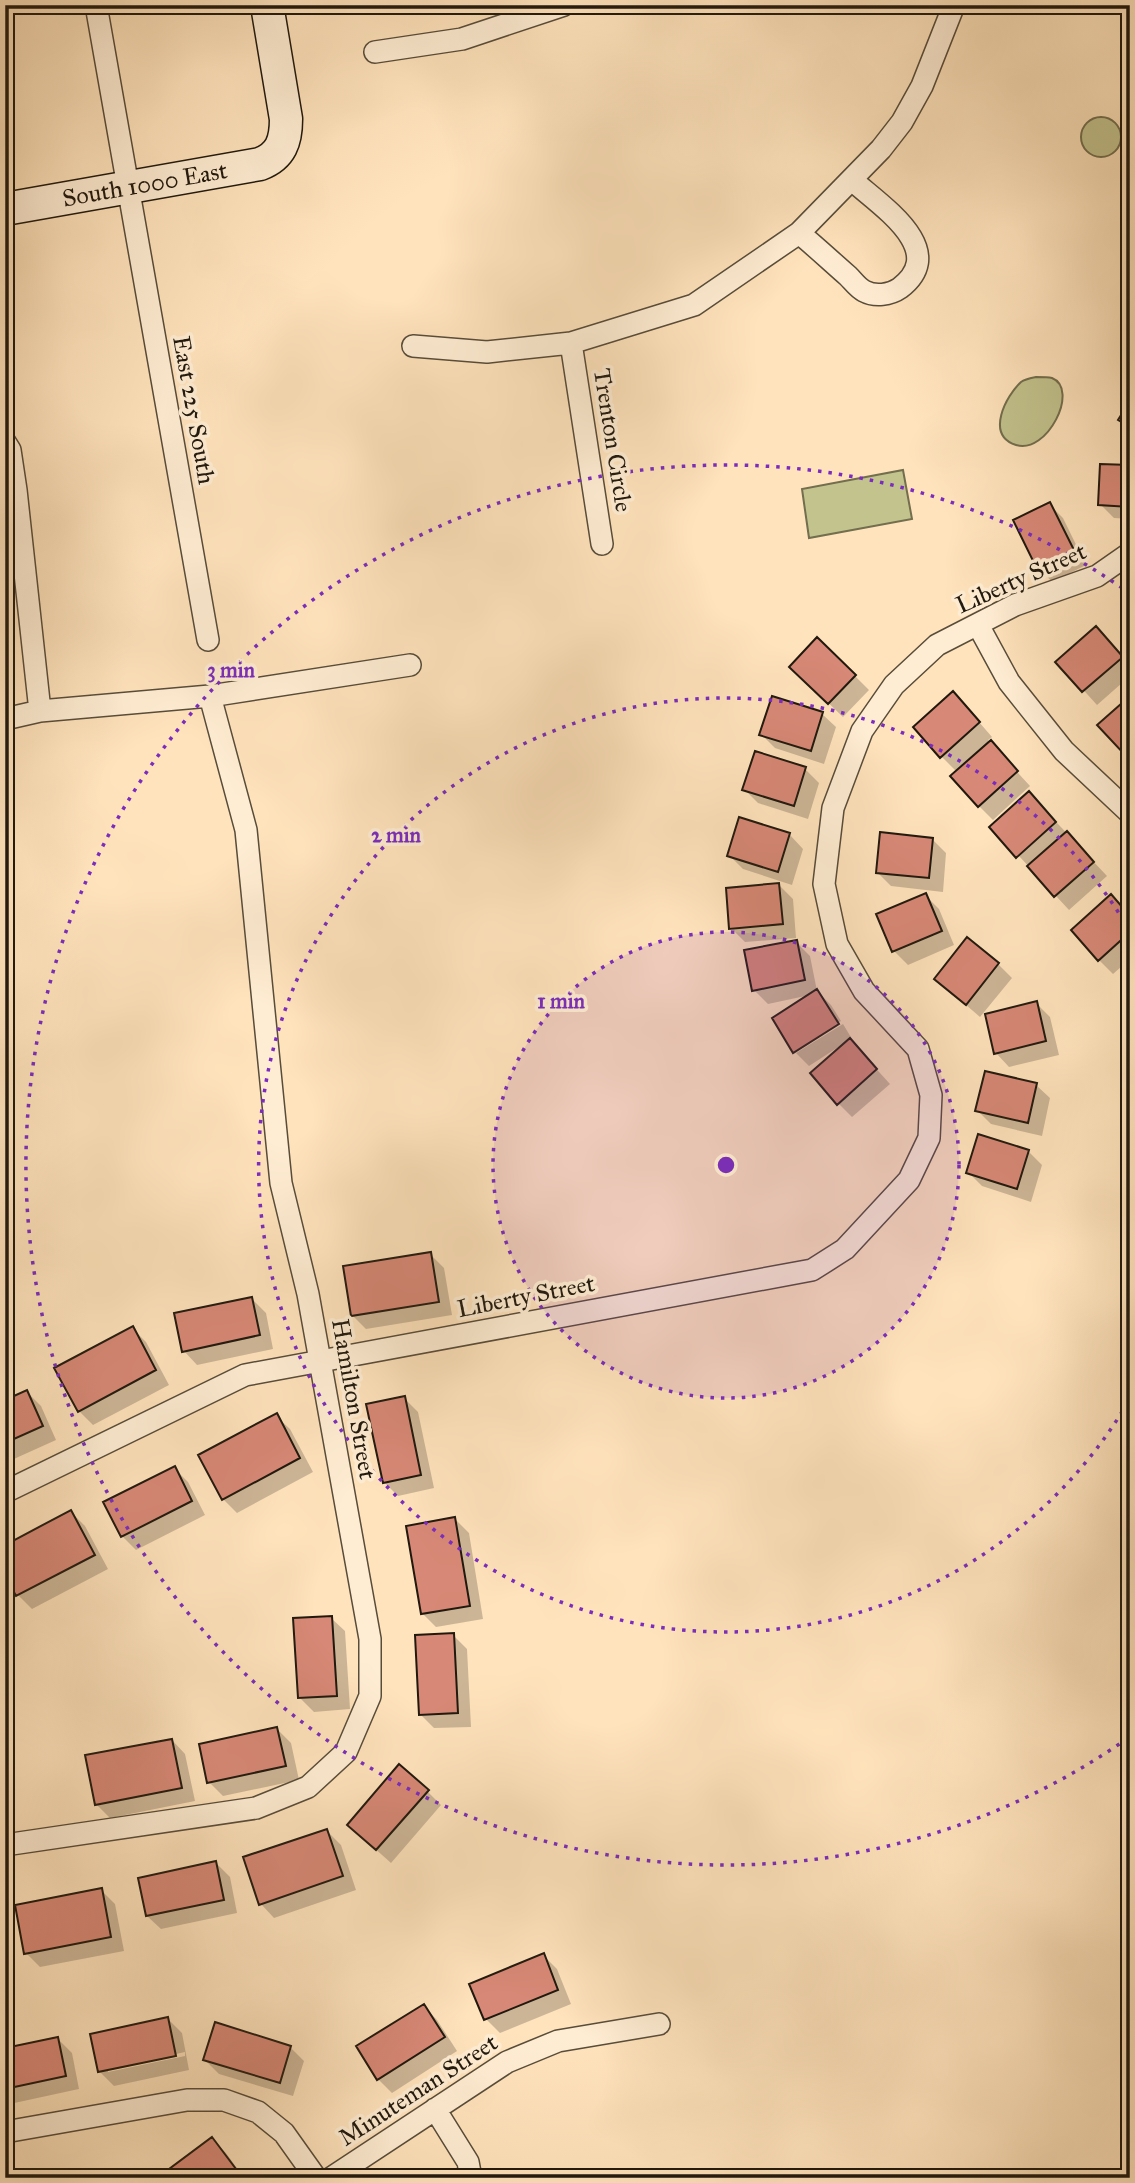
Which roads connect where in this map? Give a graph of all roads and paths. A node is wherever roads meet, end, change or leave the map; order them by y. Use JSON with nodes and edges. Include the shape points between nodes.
{"nodes":[{"id":1,"x":96,"y":5,"type":"edge"},
{"id":2,"x":267,"y":5,"type":"edge"},
{"id":3,"x":564,"y":5,"type":"edge"},
{"id":4,"x":954,"y":5,"type":"edge"},
{"id":5,"x":375,"y":52,"type":"dead end"},
{"id":6,"x":852,"y":180,"type":"junction"},
{"id":7,"x":128,"y":189,"type":"junction"},
{"id":8,"x":5,"y":209,"type":"edge"},
{"id":9,"x":799,"y":233,"type":"junction"},
{"id":10,"x":571,"y":343,"type":"junction"},
{"id":11,"x":413,"y":346,"type":"dead end"},
{"id":12,"x":5,"y":442,"type":"edge"},
{"id":13,"x":602,"y":544,"type":"dead end"},
{"id":14,"x":1130,"y":553,"type":"edge"},
{"id":15,"x":978,"y":625,"type":"junction"},
{"id":16,"x":208,"y":640,"type":"dead end"},
{"id":17,"x":410,"y":665,"type":"dead end"},
{"id":18,"x":211,"y":696,"type":"junction"},
{"id":19,"x":40,"y":711,"type":"junction"},
{"id":20,"x":5,"y":719,"type":"edge"},
{"id":21,"x":1130,"y":813,"type":"edge"},
{"id":22,"x":320,"y":1361,"type":"junction"},
{"id":23,"x":5,"y":1492,"type":"edge"},
{"id":24,"x":5,"y":1845,"type":"edge"},
{"id":25,"x":659,"y":2024,"type":"dead end"},
{"id":26,"x":435,"y":2109,"type":"junction"},
{"id":27,"x":5,"y":2132,"type":"edge"},
{"id":28,"x":316,"y":2178,"type":"edge"},
{"id":29,"x":331,"y":2178,"type":"edge"},
{"id":30,"x":471,"y":2178,"type":"edge"}],
"edges":[{"from":1,"to":7,"type":"street","name":"East 225 South"},
{"from":2,"to":7,"type":"street","name":"South 1000 East","via":[[286,119],[280,150],[260,164]]},
{"from":3,"to":5,"type":"street","via":[[462,39]]},
{"from":4,"to":6,"type":"street","via":[[928,74],[902,122]]},
{"from":6,"to":9,"type":"street"},
{"from":6,"to":9,"type":"street","via":[[914,241],[918,261],[914,276],[884,295],[865,292]]},
{"from":7,"to":8,"type":"street","name":"South 1000 East"},
{"from":7,"to":16,"type":"street","name":"East 225 South"},
{"from":9,"to":10,"type":"street","via":[[694,305]]},
{"from":10,"to":11,"type":"street","via":[[487,352]]},
{"from":10,"to":13,"type":"street","name":"Trenton Circle"},
{"from":12,"to":19,"type":"street","via":[[16,490]]},
{"from":14,"to":15,"type":"street","name":"Liberty Street","via":[[1097,576],[1015,605]]},
{"from":15,"to":21,"type":"street","via":[[1009,682],[1064,751]]},
{"from":15,"to":22,"type":"street","name":"Liberty Street","via":[[937,645],[894,685],[862,731],[833,808],[824,884],[837,944],[864,991],[926,1043],[932,1095],[929,1138],[909,1180],[845,1249],[812,1270]]},
{"from":17,"to":18,"type":"street"},
{"from":18,"to":19,"type":"street"},
{"from":18,"to":22,"type":"street","name":"Hamilton Street","via":[[246,830],[281,1183]]},
{"from":19,"to":20,"type":"street"},
{"from":22,"to":23,"type":"street","name":"Liberty Street","via":[[245,1375]]},
{"from":22,"to":24,"type":"street","name":"Hamilton Street","via":[[370,1639],[370,1696],[346,1752],[308,1787],[257,1808]]},
{"from":25,"to":26,"type":"street","name":"Minuteman Street","via":[[558,2041],[507,2062]]},
{"from":26,"to":29,"type":"street","name":"Minuteman Street"},
{"from":26,"to":30,"type":"street","via":[[468,2162]]},
{"from":27,"to":28,"type":"street","via":[[187,2100],[224,2100],[258,2112],[285,2133]]}]}
